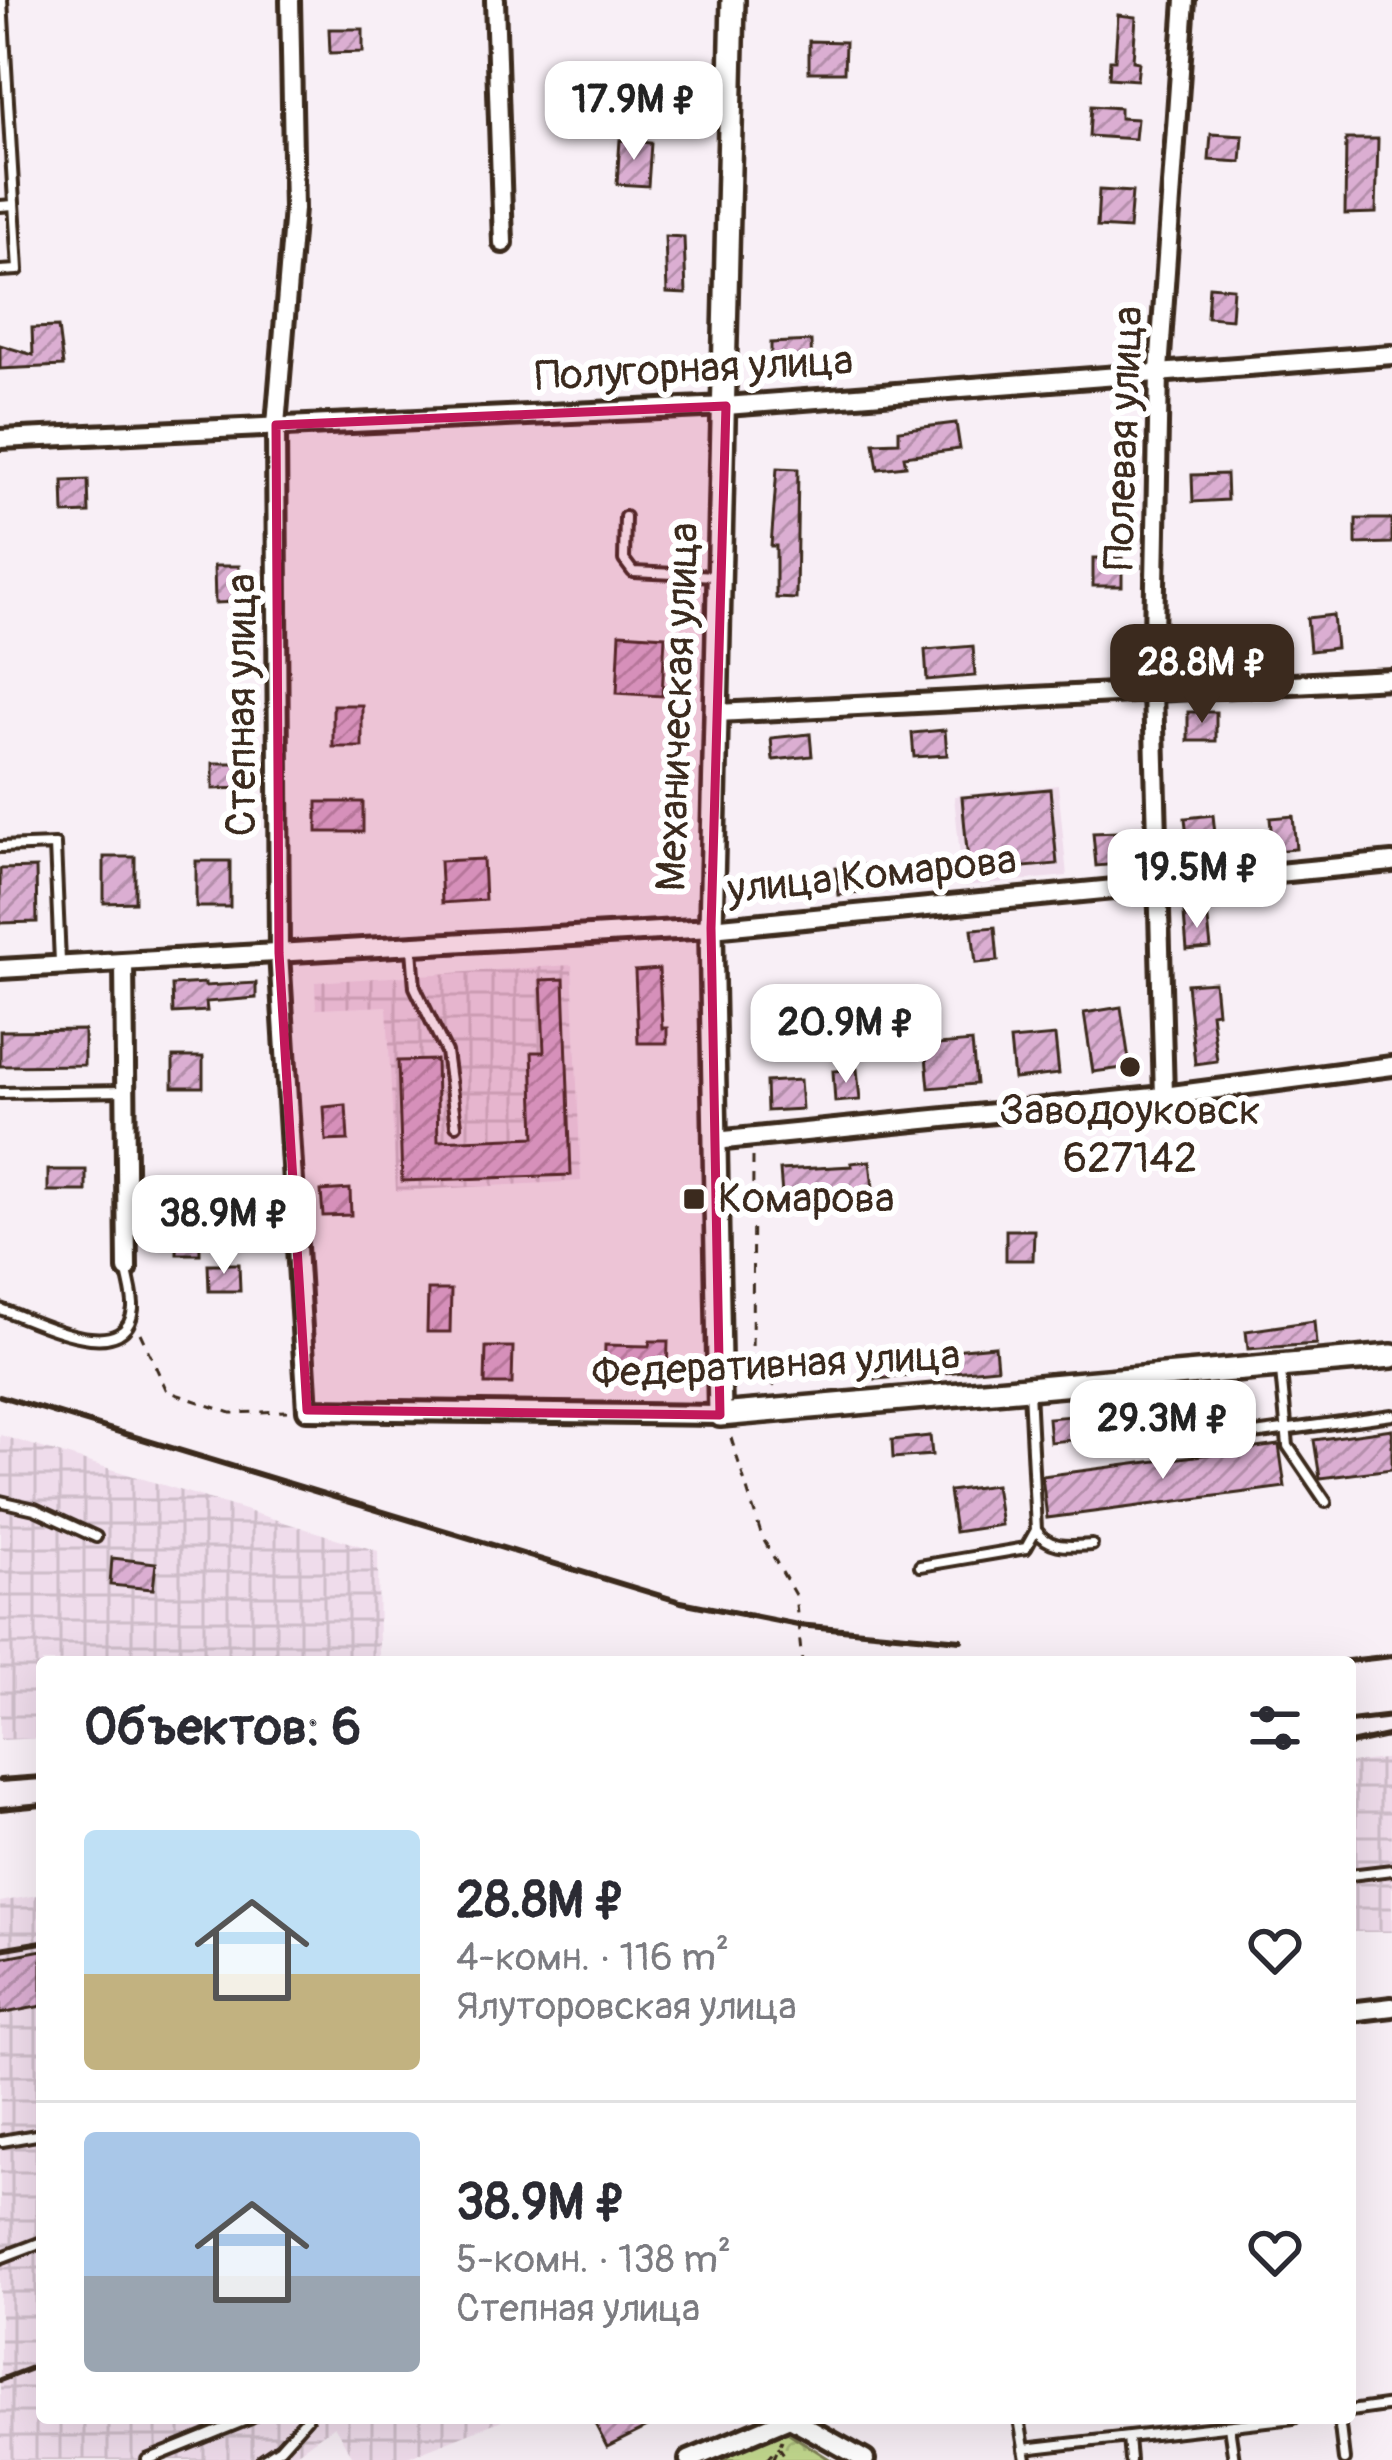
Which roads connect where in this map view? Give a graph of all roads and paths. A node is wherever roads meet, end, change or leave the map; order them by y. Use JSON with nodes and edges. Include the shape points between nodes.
{"nodes":[{"id":1,"x":2,"y":0,"type":"edge"},
{"id":2,"x":290,"y":0,"type":"edge"},
{"id":3,"x":495,"y":0,"type":"edge"},
{"id":4,"x":733,"y":0,"type":"edge"},
{"id":5,"x":1185,"y":0,"type":"edge"},
{"id":6,"x":2,"y":34,"type":"edge"},
{"id":7,"x":14,"y":205,"type":"junction"},
{"id":8,"x":0,"y":206,"type":"edge"},
{"id":9,"x":502,"y":243,"type":"dead end"},
{"id":10,"x":0,"y":271,"type":"edge"},
{"id":11,"x":1392,"y":355,"type":"edge"},
{"id":12,"x":1159,"y":371,"type":"junction"},
{"id":13,"x":725,"y":406,"type":"junction"},
{"id":14,"x":276,"y":425,"type":"junction"},
{"id":15,"x":0,"y":439,"type":"edge"},
{"id":16,"x":625,"y":517,"type":"dead end"},
{"id":17,"x":721,"y":576,"type":"junction"},
{"id":18,"x":1392,"y":679,"type":"edge"},
{"id":19,"x":1153,"y":690,"type":"junction"},
{"id":20,"x":717,"y":713,"type":"junction"},
{"id":21,"x":0,"y":847,"type":"edge"},
{"id":22,"x":1392,"y":862,"type":"edge"},
{"id":23,"x":1156,"y":882,"type":"junction"},
{"id":24,"x":711,"y":928,"type":"junction"},
{"id":25,"x":412,"y":945,"type":"junction"},
{"id":26,"x":280,"y":952,"type":"junction"},
{"id":27,"x":124,"y":962,"type":"junction"},
{"id":28,"x":60,"y":966,"type":"junction"},
{"id":29,"x":0,"y":969,"type":"edge"},
{"id":30,"x":1392,"y":1066,"type":"edge"},
{"id":31,"x":125,"y":1091,"type":"junction"},
{"id":32,"x":0,"y":1093,"type":"edge"},
{"id":33,"x":1164,"y":1096,"type":"junction"},
{"id":34,"x":455,"y":1125,"type":"dead end"},
{"id":35,"x":753,"y":1137,"type":"junction"},
{"id":36,"x":716,"y":1141,"type":"junction"},
{"id":37,"x":127,"y":1270,"type":"joint"},
{"id":38,"x":0,"y":1309,"type":"edge"},
{"id":39,"x":133,"y":1312,"type":"junction"},
{"id":40,"x":1392,"y":1356,"type":"edge"},
{"id":41,"x":1280,"y":1366,"type":"junction"},
{"id":42,"x":752,"y":1374,"type":"junction"},
{"id":43,"x":795,"y":1390,"type":"dead end"},
{"id":44,"x":1029,"y":1390,"type":"junction"},
{"id":45,"x":307,"y":1410,"type":"junction"},
{"id":46,"x":754,"y":1414,"type":"junction"},
{"id":47,"x":1392,"y":1415,"type":"edge"},
{"id":48,"x":724,"y":1422,"type":"junction"},
{"id":49,"x":1287,"y":1430,"type":"junction"},
{"id":50,"x":1181,"y":1444,"type":"dead end"},
{"id":51,"x":0,"y":1501,"type":"edge"},
{"id":52,"x":1326,"y":1502,"type":"dead end"},
{"id":53,"x":1036,"y":1530,"type":"junction"},
{"id":54,"x":96,"y":1537,"type":"dead end"},
{"id":55,"x":1092,"y":1545,"type":"dead end"},
{"id":56,"x":920,"y":1566,"type":"dead end"},
{"id":57,"x":801,"y":1656,"type":"edge"},
{"id":58,"x":1392,"y":1870,"type":"edge"},
{"id":59,"x":1356,"y":1874,"type":"edge"},
{"id":60,"x":1392,"y":2008,"type":"edge"},
{"id":61,"x":1356,"y":2011,"type":"edge"},
{"id":62,"x":36,"y":2135,"type":"edge"},
{"id":63,"x":2,"y":2141,"type":"edge"},
{"id":64,"x":36,"y":2244,"type":"edge"},
{"id":65,"x":0,"y":2258,"type":"edge"},
{"id":66,"x":1392,"y":2405,"type":"edge"},
{"id":67,"x":1356,"y":2409,"type":"edge"},
{"id":68,"x":236,"y":2424,"type":"edge"},
{"id":69,"x":302,"y":2424,"type":"edge"},
{"id":70,"x":776,"y":2424,"type":"edge"},
{"id":71,"x":801,"y":2424,"type":"edge"},
{"id":72,"x":1020,"y":2424,"type":"edge"},
{"id":73,"x":1243,"y":2424,"type":"edge"},
{"id":74,"x":1340,"y":2424,"type":"edge"},
{"id":75,"x":1229,"y":2426,"type":"junction"},
{"id":76,"x":1127,"y":2438,"type":"junction"},
{"id":77,"x":1024,"y":2449,"type":"junction"},
{"id":78,"x":147,"y":2460,"type":"edge"},
{"id":79,"x":262,"y":2460,"type":"edge"},
{"id":80,"x":689,"y":2460,"type":"edge"},
{"id":81,"x":767,"y":2460,"type":"edge"},
{"id":82,"x":788,"y":2460,"type":"edge"},
{"id":83,"x":865,"y":2460,"type":"edge"},
{"id":84,"x":1026,"y":2460,"type":"edge"},
{"id":85,"x":1130,"y":2460,"type":"edge"},
{"id":86,"x":1234,"y":2460,"type":"edge"},
{"id":87,"x":1344,"y":2460,"type":"edge"}],
"edges":[{"from":1,"to":6,"type":"lane"},
{"from":2,"to":14,"type":"street","name":"Степная улица","via":[[294,209]]},
{"from":3,"to":9,"type":"street"},
{"from":4,"to":13,"type":"street","name":"Механическая улица"},
{"from":5,"to":12,"type":"street","name":"Полевая улица"},
{"from":6,"to":7,"type":"lane"},
{"from":7,"to":8,"type":"lane"},
{"from":7,"to":10,"type":"lane","via":[[18,270]]},
{"from":11,"to":12,"type":"street","name":"Полугорная улица"},
{"from":12,"to":13,"type":"street","name":"Полугорная улица"},
{"from":12,"to":19,"type":"street","name":"Полевая улица"},
{"from":13,"to":14,"type":"street","name":"Полугорная улица"},
{"from":13,"to":17,"type":"street","name":"Механическая улица"},
{"from":14,"to":15,"type":"street","name":"Полугорная улица"},
{"from":14,"to":26,"type":"street","name":"Степная улица"},
{"from":16,"to":17,"type":"lane","via":[[624,560],[632,572]]},
{"from":17,"to":20,"type":"street","name":"Механическая улица"},
{"from":18,"to":19,"type":"street"},
{"from":19,"to":20,"type":"street"},
{"from":19,"to":23,"type":"street","name":"Полевая улица"},
{"from":20,"to":24,"type":"street","name":"Механическая улица"},
{"from":21,"to":28,"type":"lane","via":[[55,844]]},
{"from":22,"to":23,"type":"street","name":"улица Комарова"},
{"from":23,"to":24,"type":"street","name":"улица Комарова"},
{"from":23,"to":33,"type":"street","name":"Полевая улица"},
{"from":24,"to":25,"type":"street","name":"улица Комарова"},
{"from":24,"to":36,"type":"street","name":"Механическая улица"},
{"from":25,"to":26,"type":"street","name":"улица Комарова"},
{"from":25,"to":34,"type":"lane","via":[[415,987],[446,1052]]},
{"from":26,"to":27,"type":"street","name":"улица Комарова"},
{"from":26,"to":45,"type":"street","name":"Степная улица"},
{"from":27,"to":28,"type":"street","name":"улица Комарова"},
{"from":27,"to":31,"type":"street"},
{"from":28,"to":29,"type":"street","name":"улица Комарова"},
{"from":30,"to":33,"type":"street"},
{"from":31,"to":32,"type":"lane"},
{"from":31,"to":37,"type":"street"},
{"from":33,"to":35,"type":"street"},
{"from":35,"to":36,"type":"street"},
{"from":35,"to":42,"type":"path"},
{"from":36,"to":48,"type":"street","name":"Механическая улица"},
{"from":37,"to":39,"type":"lane"},
{"from":38,"to":39,"type":"lane","via":[[93,1342],[110,1339]]},
{"from":39,"to":45,"type":"path","via":[[167,1390],[231,1413]]},
{"from":40,"to":41,"type":"street","name":"Федеративная улица"},
{"from":41,"to":44,"type":"street","name":"Федеративная улица"},
{"from":41,"to":49,"type":"lane"},
{"from":42,"to":43,"type":"path"},
{"from":42,"to":46,"type":"path"},
{"from":44,"to":46,"type":"street","name":"Федеративная улица"},
{"from":44,"to":53,"type":"lane"},
{"from":45,"to":48,"type":"street","name":"Федеративная улица"},
{"from":46,"to":48,"type":"street","name":"Федеративная улица"},
{"from":47,"to":49,"type":"lane"},
{"from":48,"to":57,"type":"path","via":[[762,1537],[795,1595]]},
{"from":49,"to":50,"type":"lane"},
{"from":49,"to":52,"type":"lane","via":[[1291,1451]]},
{"from":51,"to":54,"type":"lane"},
{"from":53,"to":55,"type":"lane","via":[[1057,1546]]},
{"from":53,"to":56,"type":"lane","via":[[1026,1548]]},
{"from":58,"to":59,"type":"lane"},
{"from":60,"to":61,"type":"street"},
{"from":62,"to":63,"type":"lane"},
{"from":64,"to":65,"type":"lane"},
{"from":66,"to":67,"type":"lane"},
{"from":68,"to":78,"type":"lane"},
{"from":69,"to":79,"type":"lane"},
{"from":70,"to":80,"type":"street"},
{"from":71,"to":83,"type":"street"},
{"from":72,"to":77,"type":"lane"},
{"from":73,"to":75,"type":"lane"},
{"from":74,"to":87,"type":"lane"},
{"from":75,"to":76,"type":"lane"},
{"from":75,"to":86,"type":"lane"},
{"from":76,"to":77,"type":"lane"},
{"from":76,"to":85,"type":"lane"},
{"from":77,"to":84,"type":"lane"},
{"from":81,"to":82,"type":"path","via":[[778,2446]]}]}
